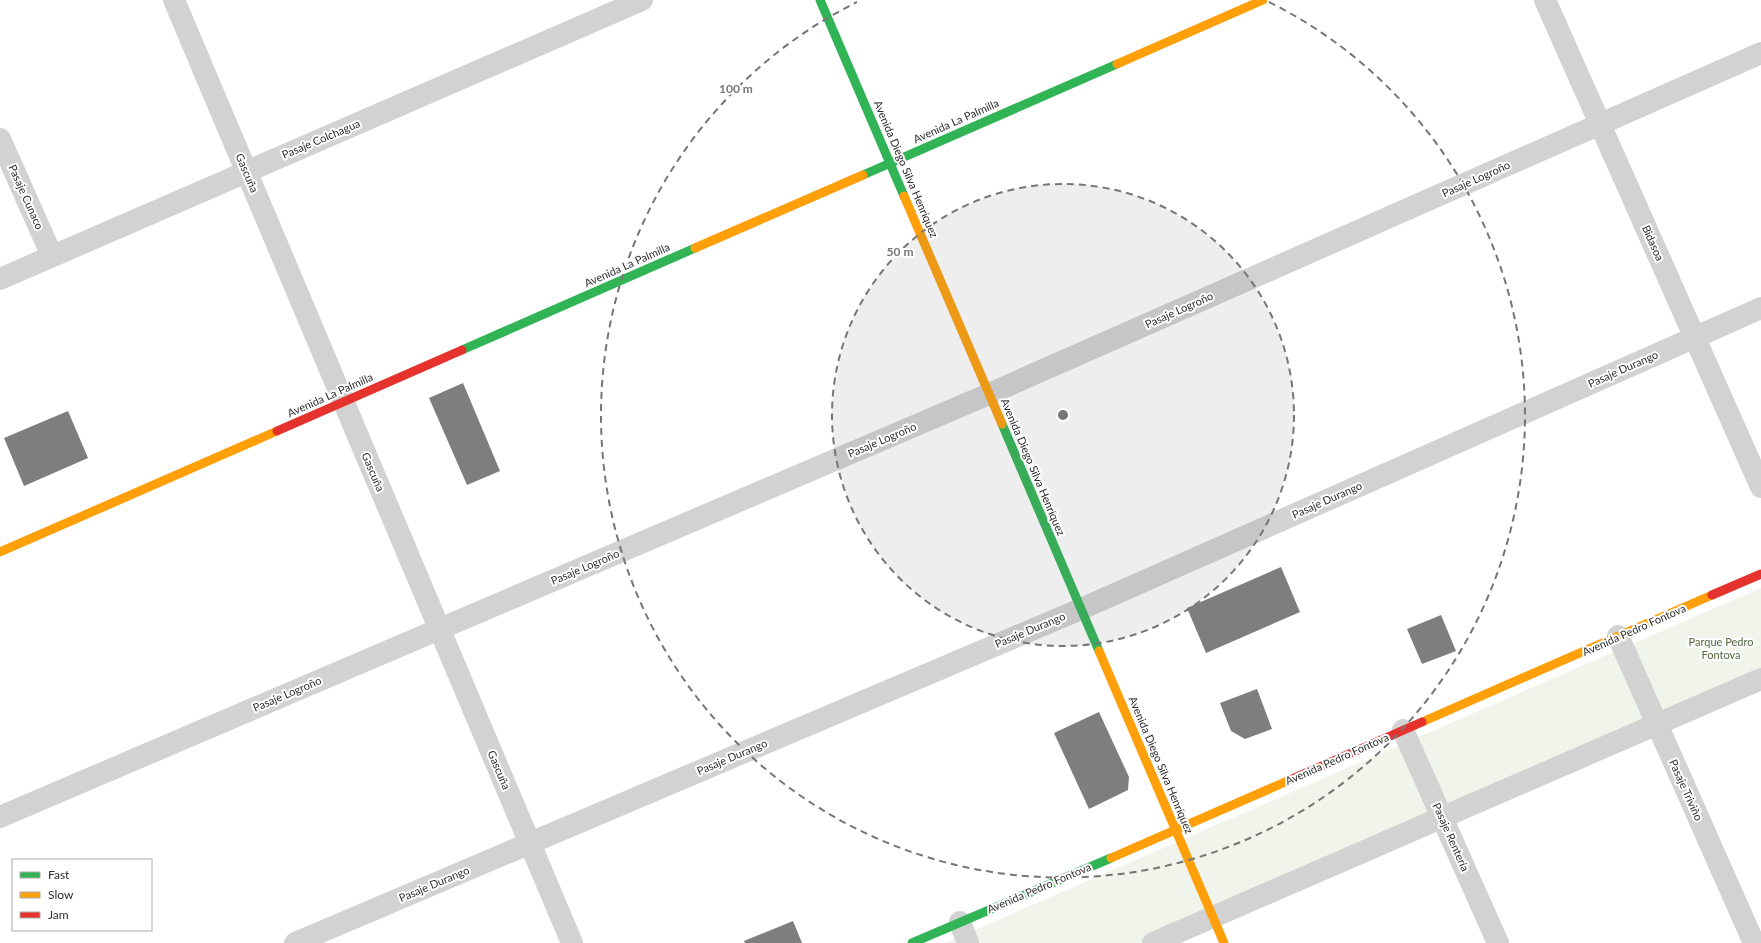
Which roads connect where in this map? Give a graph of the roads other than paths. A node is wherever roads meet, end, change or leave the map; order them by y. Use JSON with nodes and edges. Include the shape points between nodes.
{"nodes":[{"id":1,"x":174,"y":0,"type":"edge"},
{"id":2,"x":642,"y":0,"type":"edge"},
{"id":3,"x":820,"y":0,"type":"edge"},
{"id":4,"x":1263,"y":0,"type":"edge"},
{"id":5,"x":1546,"y":0,"type":"edge"},
{"id":6,"x":1761,"y":53,"type":"edge"},
{"id":7,"x":1600,"y":124,"type":"junction"},
{"id":8,"x":0,"y":139,"type":"edge"},
{"id":9,"x":890,"y":163,"type":"junction"},
{"id":10,"x":246,"y":172,"type":"junction"},
{"id":11,"x":52,"y":256,"type":"junction"},
{"id":12,"x":0,"y":279,"type":"edge"},
{"id":13,"x":1761,"y":308,"type":"edge"},
{"id":14,"x":1695,"y":337,"type":"junction"},
{"id":15,"x":989,"y":394,"type":"junction"},
{"id":16,"x":344,"y":402,"type":"junction"},
{"id":17,"x":1761,"y":487,"type":"edge"},
{"id":18,"x":0,"y":552,"type":"edge"},
{"id":19,"x":1761,"y":574,"type":"edge"},
{"id":20,"x":1081,"y":609,"type":"junction"},
{"id":21,"x":440,"y":629,"type":"junction"},
{"id":22,"x":1618,"y":636,"type":"junction"},
{"id":23,"x":1761,"y":679,"type":"edge"},
{"id":24,"x":1657,"y":724,"type":"junction"},
{"id":25,"x":1403,"y":730,"type":"junction"},
{"id":26,"x":0,"y":817,"type":"edge"},
{"id":27,"x":1442,"y":817,"type":"junction"},
{"id":28,"x":1175,"y":830,"type":"junction"},
{"id":29,"x":530,"y":843,"type":"junction"},
{"id":30,"x":1213,"y":917,"type":"junction"},
{"id":31,"x":960,"y":922,"type":"junction"},
{"id":32,"x":295,"y":943,"type":"edge"},
{"id":33,"x":572,"y":943,"type":"edge"},
{"id":34,"x":912,"y":943,"type":"edge"},
{"id":35,"x":968,"y":943,"type":"edge"},
{"id":36,"x":1153,"y":943,"type":"edge"},
{"id":37,"x":1224,"y":943,"type":"edge"},
{"id":38,"x":1498,"y":943,"type":"edge"},
{"id":39,"x":1754,"y":943,"type":"edge"}],
"edges":[{"from":1,"to":10,"type":"street","name":"Gascuña"},
{"from":2,"to":10,"type":"street","name":"Pasaje Colchagua"},
{"from":3,"to":9,"type":"main road","name":"Avenida Diego Silva Henríquez"},
{"from":4,"to":9,"type":"main road","name":"Avenida La Palmilla"},
{"from":5,"to":7,"type":"street","name":"Bidasoa"},
{"from":6,"to":7,"type":"street","name":"Pasaje Logroño"},
{"from":7,"to":14,"type":"street","name":"Bidasoa"},
{"from":7,"to":15,"type":"street","name":"Pasaje Logroño"},
{"from":8,"to":11,"type":"street","name":"Pasaje Cunaco"},
{"from":9,"to":15,"type":"main road","name":"Avenida Diego Silva Henríquez"},
{"from":9,"to":16,"type":"main road","name":"Avenida La Palmilla"},
{"from":10,"to":11,"type":"street","name":"Pasaje Colchagua"},
{"from":10,"to":16,"type":"street","name":"Gascuña"},
{"from":11,"to":12,"type":"street","name":"Pasaje Colchagua"},
{"from":13,"to":14,"type":"street","name":"Pasaje Durango"},
{"from":14,"to":17,"type":"street","name":"Bidasoa"},
{"from":14,"to":20,"type":"street","name":"Pasaje Durango"},
{"from":15,"to":20,"type":"main road","name":"Avenida Diego Silva Henríquez"},
{"from":15,"to":21,"type":"street","name":"Pasaje Logroño"},
{"from":16,"to":18,"type":"main road","name":"Avenida La Palmilla"},
{"from":16,"to":21,"type":"street","name":"Gascuña"},
{"from":19,"to":22,"type":"main road","name":"Avenida Pedro Fontova"},
{"from":20,"to":28,"type":"main road","name":"Avenida Diego Silva Henríquez"},
{"from":20,"to":29,"type":"street","name":"Pasaje Durango"},
{"from":21,"to":26,"type":"street","name":"Pasaje Logroño"},
{"from":21,"to":29,"type":"street","name":"Gascuña"},
{"from":22,"to":24,"type":"street","name":"Pasaje Triviño"},
{"from":22,"to":25,"type":"main road","name":"Avenida Pedro Fontova"},
{"from":23,"to":24,"type":"street"},
{"from":24,"to":27,"type":"street"},
{"from":24,"to":39,"type":"street","name":"Pasaje Triviño"},
{"from":25,"to":27,"type":"street","name":"Pasaje Rentería"},
{"from":25,"to":28,"type":"main road","name":"Avenida Pedro Fontova"},
{"from":27,"to":30,"type":"street"},
{"from":27,"to":38,"type":"street","name":"Pasaje Rentería"},
{"from":28,"to":30,"type":"main road","name":"Avenida Diego Silva Henríquez"},
{"from":28,"to":31,"type":"main road","name":"Avenida Pedro Fontova"},
{"from":29,"to":32,"type":"street","name":"Pasaje Durango"},
{"from":29,"to":33,"type":"street","name":"Gascuña"},
{"from":30,"to":36,"type":"street"},
{"from":30,"to":37,"type":"main road","name":"Avenida Diego Silva Henríquez"},
{"from":31,"to":34,"type":"main road","name":"Avenida Pedro Fontova"},
{"from":31,"to":35,"type":"street"}]}
